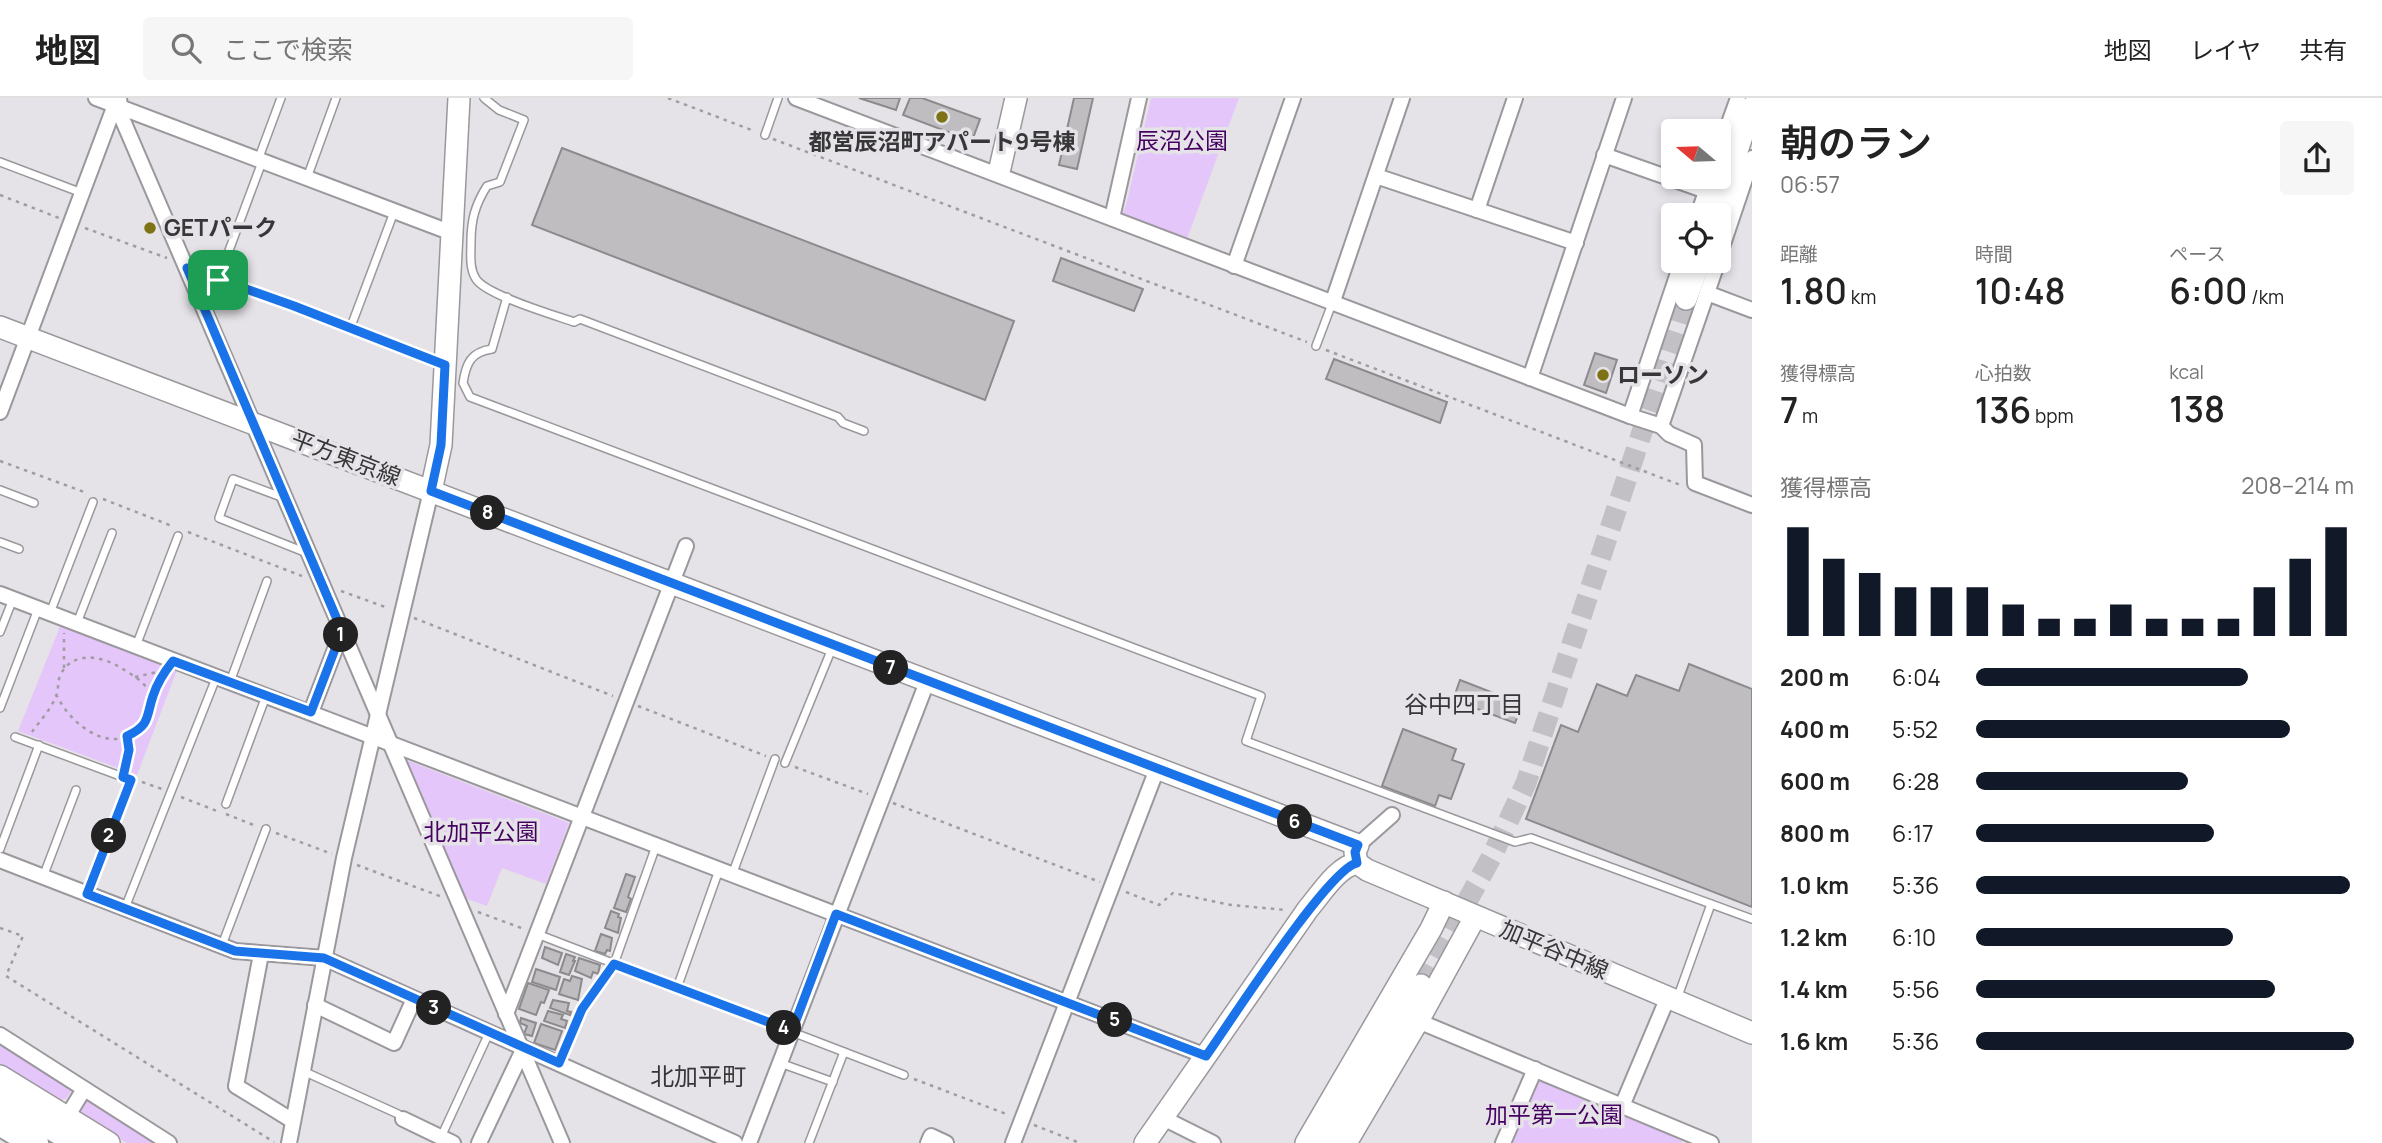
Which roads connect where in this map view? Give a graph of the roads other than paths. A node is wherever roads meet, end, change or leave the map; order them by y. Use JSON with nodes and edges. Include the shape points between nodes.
{"nodes":[{"id":1,"x":96,"y":98,"type":"edge"},
{"id":2,"x":281,"y":98,"type":"edge"},
{"id":3,"x":336,"y":98,"type":"edge"},
{"id":4,"x":458,"y":98,"type":"edge"},
{"id":5,"x":484,"y":98,"type":"edge"},
{"id":6,"x":778,"y":98,"type":"edge"},
{"id":7,"x":796,"y":98,"type":"edge"},
{"id":8,"x":1016,"y":98,"type":"edge"},
{"id":9,"x":1139,"y":98,"type":"edge"},
{"id":10,"x":1293,"y":98,"type":"edge"},
{"id":11,"x":1402,"y":98,"type":"edge"},
{"id":12,"x":1515,"y":98,"type":"edge"},
{"id":13,"x":1623,"y":98,"type":"edge"},
{"id":14,"x":1738,"y":98,"type":"edge"},
{"id":15,"x":117,"y":103,"type":"edge"},
{"id":16,"x":1752,"y":107,"type":"edge"},
{"id":17,"x":1730,"y":119,"type":"edge"},
{"id":18,"x":765,"y":135,"type":"road end"},
{"id":19,"x":1604,"y":155,"type":"junction"},
{"id":20,"x":1752,"y":158,"type":"edge"},
{"id":21,"x":260,"y":161,"type":"junction"},
{"id":22,"x":0,"y":162,"type":"edge"},
{"id":23,"x":999,"y":171,"type":"junction"},
{"id":24,"x":1661,"y":171,"type":"edge"},
{"id":25,"x":1376,"y":176,"type":"junction"},
{"id":26,"x":307,"y":179,"type":"junction"},
{"id":27,"x":82,"y":193,"type":"junction"},
{"id":28,"x":1719,"y":203,"type":"edge"},
{"id":29,"x":1745,"y":203,"type":"edge"},
{"id":30,"x":1477,"y":209,"type":"junction"},
{"id":31,"x":394,"y":212,"type":"junction"},
{"id":32,"x":1112,"y":218,"type":"junction"},
{"id":33,"x":452,"y":233,"type":"junction"},
{"id":34,"x":1731,"y":233,"type":"edge"},
{"id":35,"x":1576,"y":243,"type":"junction"},
{"id":36,"x":1234,"y":265,"type":"junction"},
{"id":37,"x":186,"y":267,"type":"junction"},
{"id":38,"x":1678,"y":273,"type":"edge"},
{"id":39,"x":1696,"y":273,"type":"edge"},
{"id":40,"x":1714,"y":273,"type":"edge"},
{"id":41,"x":218,"y":280,"type":"junction"},
{"id":42,"x":1707,"y":293,"type":"junction"},
{"id":43,"x":507,"y":297,"type":"junction"},
{"id":44,"x":1686,"y":299,"type":"tunnel mouth"},
{"id":45,"x":1333,"y":301,"type":"junction"},
{"id":46,"x":294,"y":306,"type":"road end"},
{"id":47,"x":1752,"y":310,"type":"edge"},
{"id":48,"x":0,"y":327,"type":"edge"},
{"id":49,"x":350,"y":329,"type":"road end"},
{"id":50,"x":28,"y":338,"type":"junction"},
{"id":51,"x":1317,"y":346,"type":"road end"},
{"id":52,"x":1530,"y":378,"type":"junction"},
{"id":53,"x":0,"y":412,"type":"edge"},
{"id":54,"x":1630,"y":416,"type":"junction"},
{"id":55,"x":253,"y":422,"type":"junction"},
{"id":56,"x":1661,"y":426,"type":"junction"},
{"id":57,"x":864,"y":430,"type":"dead end"},
{"id":58,"x":0,"y":490,"type":"edge"},
{"id":59,"x":431,"y":491,"type":"junction"},
{"id":60,"x":285,"y":498,"type":"junction"},
{"id":61,"x":93,"y":502,"type":"dead end"},
{"id":62,"x":34,"y":503,"type":"dead end"},
{"id":63,"x":1752,"y":505,"type":"edge"},
{"id":64,"x":112,"y":533,"type":"dead end"},
{"id":65,"x":178,"y":536,"type":"dead end"},
{"id":66,"x":0,"y":542,"type":"edge"},
{"id":67,"x":687,"y":546,"type":"dead end"},
{"id":68,"x":19,"y":549,"type":"dead end"},
{"id":69,"x":309,"y":554,"type":"junction"},
{"id":70,"x":267,"y":581,"type":"dead end"},
{"id":71,"x":673,"y":584,"type":"junction"},
{"id":72,"x":6,"y":596,"type":"edge"},
{"id":73,"x":44,"y":611,"type":"junction"},
{"id":74,"x":71,"y":622,"type":"junction"},
{"id":75,"x":342,"y":631,"type":"junction"},
{"id":76,"x":0,"y":632,"type":"edge"},
{"id":77,"x":834,"y":645,"type":"junction"},
{"id":78,"x":136,"y":647,"type":"junction"},
{"id":79,"x":223,"y":680,"type":"junction"},
{"id":80,"x":927,"y":682,"type":"junction"},
{"id":81,"x":267,"y":696,"type":"junction"},
{"id":82,"x":0,"y":708,"type":"edge"},
{"id":83,"x":311,"y":712,"type":"junction"},
{"id":84,"x":377,"y":713,"type":"junction"},
{"id":85,"x":373,"y":736,"type":"junction"},
{"id":86,"x":15,"y":737,"type":"dead end"},
{"id":87,"x":389,"y":743,"type":"junction"},
{"id":88,"x":39,"y":745,"type":"junction"},
{"id":89,"x":775,"y":760,"type":"road end"},
{"id":90,"x":786,"y":763,"type":"road end"},
{"id":91,"x":1157,"y":769,"type":"junction"},
{"id":92,"x":76,"y":790,"type":"dead end"},
{"id":93,"x":226,"y":804,"type":"dead end"},
{"id":94,"x":1392,"y":815,"type":"dead end"},
{"id":95,"x":581,"y":817,"type":"junction"},
{"id":96,"x":266,"y":829,"type":"dead end"},
{"id":97,"x":656,"y":846,"type":"junction"},
{"id":98,"x":0,"y":849,"type":"edge"},
{"id":99,"x":1358,"y":854,"type":"junction"},
{"id":100,"x":0,"y":860,"type":"edge"},
{"id":101,"x":726,"y":872,"type":"junction"},
{"id":102,"x":43,"y":877,"type":"junction"},
{"id":103,"x":87,"y":894,"type":"junction"},
{"id":104,"x":1444,"y":902,"type":"junction"},
{"id":105,"x":1711,"y":904,"type":"junction"},
{"id":106,"x":125,"y":908,"type":"junction"},
{"id":107,"x":836,"y":914,"type":"junction"},
{"id":108,"x":1475,"y":917,"type":"junction"},
{"id":109,"x":1752,"y":919,"type":"edge"},
{"id":110,"x":537,"y":934,"type":"junction"},
{"id":111,"x":222,"y":946,"type":"junction"},
{"id":112,"x":261,"y":954,"type":"junction"},
{"id":113,"x":324,"y":958,"type":"junction"},
{"id":114,"x":614,"y":964,"type":"junction"},
{"id":115,"x":1421,"y":985,"type":"tunnel mouth"},
{"id":116,"x":677,"y":988,"type":"junction"},
{"id":117,"x":414,"y":999,"type":"junction"},
{"id":118,"x":1672,"y":999,"type":"junction"},
{"id":119,"x":1067,"y":1002,"type":"junction"},
{"id":120,"x":315,"y":1005,"type":"junction"},
{"id":121,"x":506,"y":1014,"type":"junction"},
{"id":122,"x":1418,"y":1021,"type":"junction"},
{"id":123,"x":792,"y":1031,"type":"junction"},
{"id":124,"x":489,"y":1032,"type":"junction"},
{"id":125,"x":1752,"y":1033,"type":"edge"},
{"id":126,"x":0,"y":1035,"type":"edge"},
{"id":127,"x":521,"y":1049,"type":"junction"},
{"id":128,"x":844,"y":1052,"type":"junction"},
{"id":129,"x":1206,"y":1056,"type":"junction"},
{"id":130,"x":559,"y":1063,"type":"junction"},
{"id":131,"x":780,"y":1063,"type":"junction"},
{"id":132,"x":1535,"y":1069,"type":"junction"},
{"id":133,"x":302,"y":1070,"type":"junction"},
{"id":134,"x":904,"y":1075,"type":"road end"},
{"id":135,"x":0,"y":1076,"type":"edge"},
{"id":136,"x":833,"y":1082,"type":"junction"},
{"id":137,"x":84,"y":1089,"type":"junction"},
{"id":138,"x":0,"y":1095,"type":"edge"},
{"id":139,"x":1622,"y":1106,"type":"junction"},
{"id":140,"x":67,"y":1116,"type":"junction"},
{"id":141,"x":1163,"y":1118,"type":"junction"},
{"id":142,"x":403,"y":1119,"type":"joint"},
{"id":143,"x":293,"y":1121,"type":"junction"},
{"id":144,"x":0,"y":1122,"type":"edge"},
{"id":145,"x":439,"y":1139,"type":"edge"},
{"id":146,"x":1691,"y":1139,"type":"edge"},
{"id":147,"x":35,"y":1143,"type":"edge"},
{"id":148,"x":79,"y":1143,"type":"edge"},
{"id":149,"x":109,"y":1143,"type":"edge"},
{"id":150,"x":169,"y":1143,"type":"edge"},
{"id":151,"x":289,"y":1143,"type":"edge"},
{"id":152,"x":480,"y":1143,"type":"edge"},
{"id":153,"x":562,"y":1143,"type":"edge"},
{"id":154,"x":735,"y":1143,"type":"edge"},
{"id":155,"x":749,"y":1143,"type":"edge"},
{"id":156,"x":809,"y":1143,"type":"edge"},
{"id":157,"x":928,"y":1143,"type":"edge"},
{"id":158,"x":946,"y":1143,"type":"edge"},
{"id":159,"x":1013,"y":1143,"type":"edge"},
{"id":160,"x":1145,"y":1143,"type":"edge"},
{"id":161,"x":1213,"y":1143,"type":"edge"},
{"id":162,"x":1306,"y":1143,"type":"edge"},
{"id":163,"x":1328,"y":1143,"type":"edge"},
{"id":164,"x":1346,"y":1143,"type":"edge"},
{"id":165,"x":1503,"y":1143,"type":"edge"},
{"id":166,"x":1711,"y":1143,"type":"edge"}],
"edges":[{"from":1,"to":15,"type":"street"},
{"from":2,"to":21,"type":"lane"},
{"from":3,"to":26,"type":"lane"},
{"from":4,"to":33,"type":"street"},
{"from":5,"to":43,"type":"lane","via":[[524,120],[500,182],[486,186],[475,204],[471,234],[477,281]]},
{"from":6,"to":18,"type":"lane"},
{"from":7,"to":23,"type":"street"},
{"from":8,"to":23,"type":"street"},
{"from":9,"to":32,"type":"street"},
{"from":10,"to":36,"type":"street"},
{"from":11,"to":25,"type":"street"},
{"from":12,"to":30,"type":"street"},
{"from":13,"to":19,"type":"street"},
{"from":14,"to":17,"type":"street"},
{"from":15,"to":21,"type":"street"},
{"from":15,"to":27,"type":"street"},
{"from":15,"to":37,"type":"street"},
{"from":16,"to":28,"type":"street"},
{"from":19,"to":24,"type":"street"},
{"from":19,"to":35,"type":"street"},
{"from":20,"to":29,"type":"street"},
{"from":21,"to":26,"type":"street"},
{"from":21,"to":41,"type":"lane"},
{"from":22,"to":27,"type":"lane"},
{"from":23,"to":32,"type":"street"},
{"from":25,"to":30,"type":"street"},
{"from":25,"to":45,"type":"street"},
{"from":26,"to":31,"type":"street"},
{"from":27,"to":50,"type":"street"},
{"from":29,"to":34,"type":"street"},
{"from":30,"to":35,"type":"street"},
{"from":31,"to":33,"type":"street"},
{"from":31,"to":49,"type":"lane"},
{"from":32,"to":36,"type":"street"},
{"from":33,"to":59,"type":"street","via":[[441,445]]},
{"from":35,"to":52,"type":"street"},
{"from":36,"to":45,"type":"street"},
{"from":37,"to":41,"type":"lane"},
{"from":37,"to":55,"type":"street"},
{"from":38,"to":54,"type":"street"},
{"from":39,"to":44,"type":"street"},
{"from":40,"to":42,"type":"street"},
{"from":41,"to":46,"type":"lane"},
{"from":42,"to":47,"type":"street"},
{"from":42,"to":56,"type":"street"},
{"from":43,"to":57,"type":"lane","via":[[574,322],[580,319]]},
{"from":43,"to":105,"type":"lane","via":[[492,349],[475,352],[469,361],[463,383],[470,397],[1261,696],[1246,741],[1515,842],[1531,838]]},
{"from":45,"to":51,"type":"lane"},
{"from":45,"to":52,"type":"street"},
{"from":48,"to":50,"type":"street","name":"平方東京線"},
{"from":50,"to":53,"type":"street"},
{"from":50,"to":55,"type":"street","name":"平方東京線"},
{"from":52,"to":54,"type":"street"},
{"from":54,"to":56,"type":"street"},
{"from":55,"to":59,"type":"street","name":"平方東京線"},
{"from":55,"to":60,"type":"street"},
{"from":56,"to":63,"type":"street","via":[[1694,445],[1695,483]]},
{"from":58,"to":62,"type":"lane"},
{"from":59,"to":71,"type":"street","name":"平方東京線"},
{"from":59,"to":84,"type":"street"},
{"from":60,"to":69,"type":"street"},
{"from":60,"to":69,"type":"lane","via":[[233,479],[219,518]]},
{"from":61,"to":73,"type":"lane"},
{"from":64,"to":74,"type":"lane"},
{"from":65,"to":78,"type":"lane"},
{"from":66,"to":68,"type":"lane"},
{"from":67,"to":71,"type":"street"},
{"from":69,"to":75,"type":"street"},
{"from":70,"to":79,"type":"lane"},
{"from":71,"to":77,"type":"street","name":"平方東京線"},
{"from":71,"to":95,"type":"street"},
{"from":72,"to":73,"type":"street"},
{"from":72,"to":76,"type":"lane"},
{"from":73,"to":74,"type":"street"},
{"from":73,"to":82,"type":"lane"},
{"from":74,"to":78,"type":"street"},
{"from":75,"to":83,"type":"street"},
{"from":75,"to":84,"type":"street"},
{"from":77,"to":80,"type":"street","name":"平方東京線"},
{"from":77,"to":90,"type":"lane"},
{"from":78,"to":79,"type":"street"},
{"from":79,"to":81,"type":"street"},
{"from":79,"to":106,"type":"lane"},
{"from":80,"to":91,"type":"street","name":"平方東京線"},
{"from":80,"to":107,"type":"street"},
{"from":81,"to":83,"type":"street"},
{"from":81,"to":93,"type":"lane"},
{"from":83,"to":85,"type":"street"},
{"from":84,"to":85,"type":"street"},
{"from":84,"to":87,"type":"street"},
{"from":85,"to":87,"type":"street"},
{"from":85,"to":113,"type":"street"},
{"from":86,"to":88,"type":"lane"},
{"from":87,"to":95,"type":"street"},
{"from":87,"to":121,"type":"street"},
{"from":88,"to":98,"type":"lane"},
{"from":88,"to":103,"type":"lane","via":[[131,780]]},
{"from":89,"to":101,"type":"lane"},
{"from":91,"to":99,"type":"street","name":"平方東京線"},
{"from":91,"to":119,"type":"street"},
{"from":92,"to":102,"type":"lane"},
{"from":94,"to":99,"type":"street"},
{"from":95,"to":97,"type":"street"},
{"from":95,"to":110,"type":"street"},
{"from":96,"to":111,"type":"lane"},
{"from":97,"to":101,"type":"street"},
{"from":97,"to":114,"type":"lane"},
{"from":99,"to":104,"type":"street","name":"加平谷中線","via":[[1367,870]]},
{"from":99,"to":129,"type":"street","via":[[1308,909]]},
{"from":100,"to":102,"type":"street"},
{"from":101,"to":107,"type":"street"},
{"from":101,"to":116,"type":"lane"},
{"from":102,"to":103,"type":"street"},
{"from":103,"to":106,"type":"street"},
{"from":104,"to":108,"type":"street","name":"加平谷中線"},
{"from":104,"to":162,"type":"street"},
{"from":105,"to":109,"type":"lane"},
{"from":105,"to":118,"type":"lane"},
{"from":106,"to":111,"type":"street"},
{"from":107,"to":119,"type":"street"},
{"from":107,"to":123,"type":"street"},
{"from":108,"to":118,"type":"street","name":"加平谷中線"},
{"from":108,"to":122,"type":"street"},
{"from":110,"to":114,"type":"lane"},
{"from":110,"to":121,"type":"street"},
{"from":111,"to":112,"type":"street"},
{"from":112,"to":113,"type":"street"},
{"from":112,"to":143,"type":"street","via":[[236,1086]]},
{"from":113,"to":117,"type":"street"},
{"from":113,"to":120,"type":"street"},
{"from":114,"to":116,"type":"lane"},
{"from":114,"to":130,"type":"lane","via":[[582,1009]]},
{"from":115,"to":163,"type":"street"},
{"from":116,"to":123,"type":"lane"},
{"from":117,"to":120,"type":"street","via":[[394,1043]]},
{"from":117,"to":124,"type":"street"},
{"from":118,"to":125,"type":"street","name":"加平谷中線"},
{"from":118,"to":139,"type":"street"},
{"from":119,"to":129,"type":"street"},
{"from":119,"to":159,"type":"street"},
{"from":120,"to":133,"type":"street"},
{"from":121,"to":127,"type":"street"},
{"from":122,"to":132,"type":"street"},
{"from":122,"to":164,"type":"street"},
{"from":123,"to":128,"type":"lane"},
{"from":123,"to":131,"type":"street"},
{"from":124,"to":127,"type":"street"},
{"from":124,"to":145,"type":"lane"},
{"from":126,"to":137,"type":"street"},
{"from":127,"to":130,"type":"street"},
{"from":127,"to":152,"type":"street"},
{"from":127,"to":153,"type":"street"},
{"from":128,"to":134,"type":"lane"},
{"from":128,"to":136,"type":"lane"},
{"from":129,"to":141,"type":"street"},
{"from":130,"to":154,"type":"street"},
{"from":131,"to":136,"type":"lane"},
{"from":131,"to":155,"type":"street"},
{"from":132,"to":139,"type":"street"},
{"from":132,"to":165,"type":"street"},
{"from":133,"to":142,"type":"lane"},
{"from":133,"to":143,"type":"street"},
{"from":135,"to":140,"type":"street"},
{"from":136,"to":156,"type":"lane"},
{"from":137,"to":140,"type":"street"},
{"from":137,"to":150,"type":"street"},
{"from":138,"to":148,"type":"highway"},
{"from":139,"to":146,"type":"street"},
{"from":140,"to":149,"type":"street"},
{"from":141,"to":160,"type":"street"},
{"from":141,"to":161,"type":"street"},
{"from":142,"to":145,"type":"street"},
{"from":143,"to":151,"type":"street"},
{"from":144,"to":147,"type":"highway"},
{"from":146,"to":166,"type":"street"},
{"from":157,"to":158,"type":"street","via":[[931,1136]]}]}
